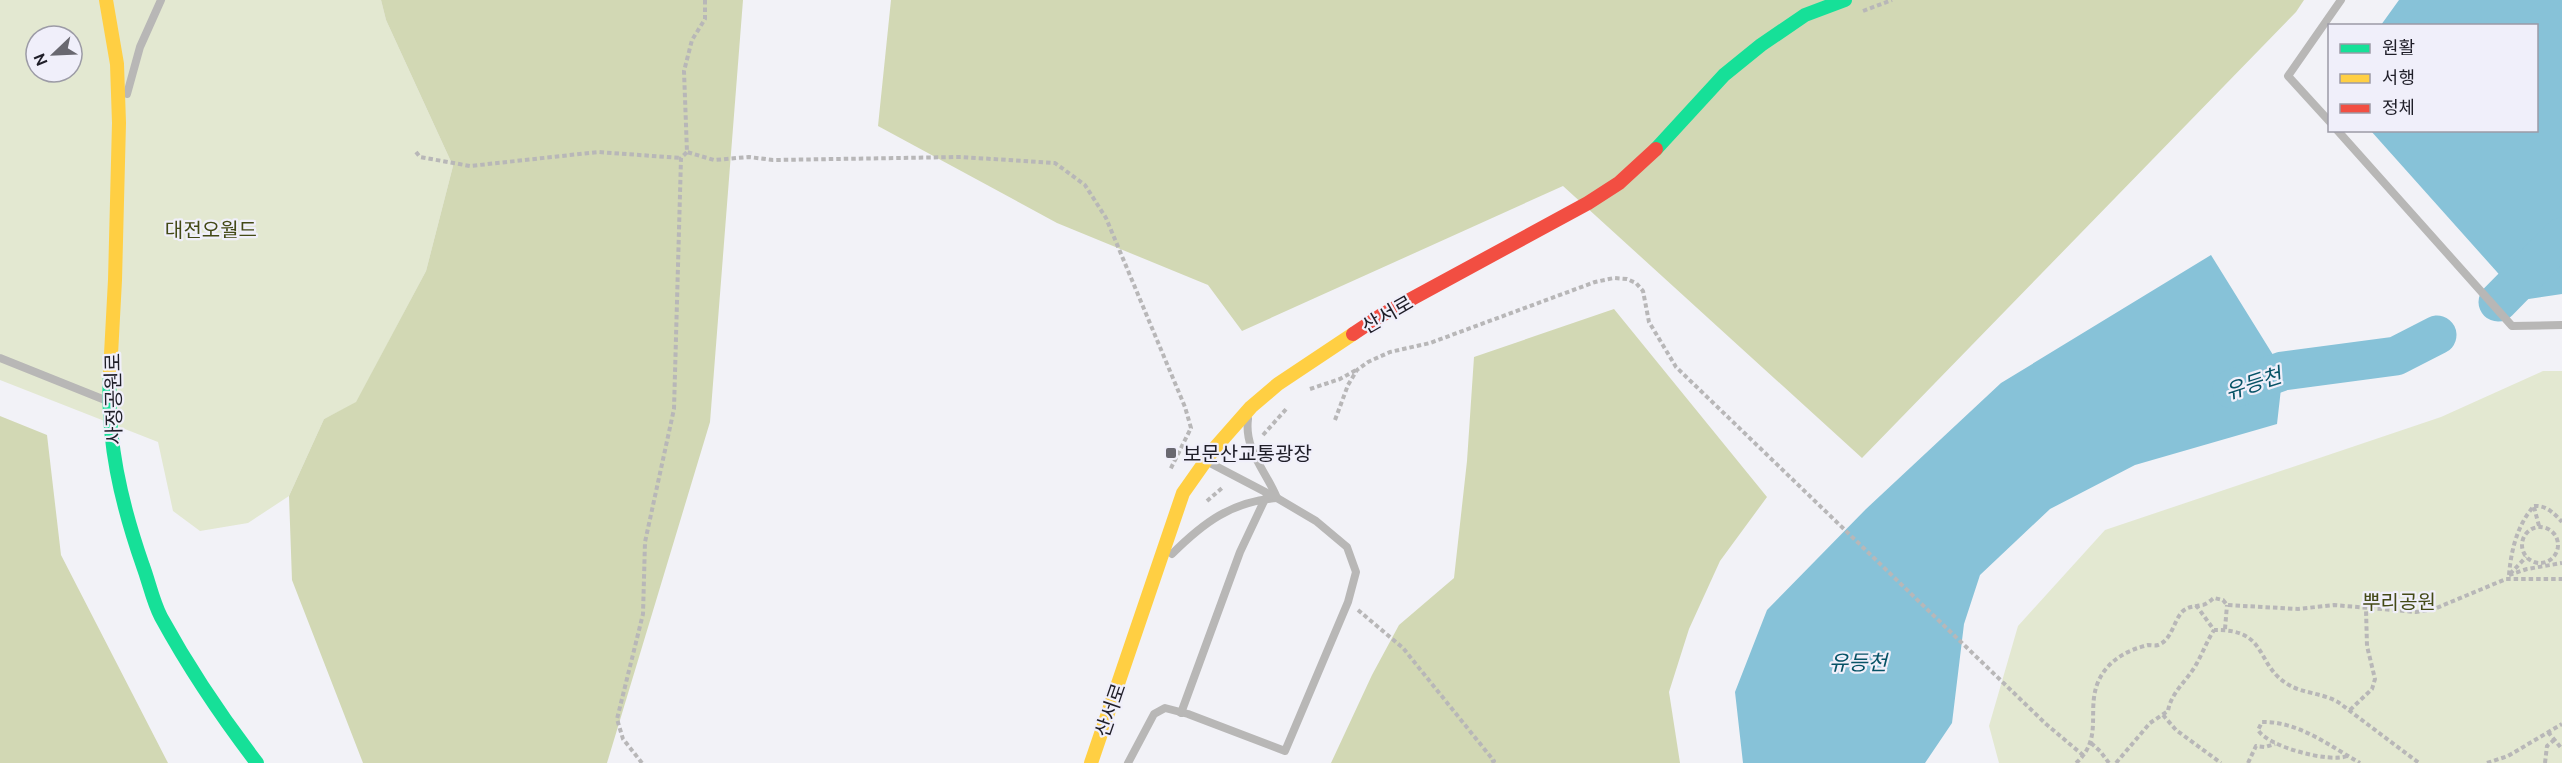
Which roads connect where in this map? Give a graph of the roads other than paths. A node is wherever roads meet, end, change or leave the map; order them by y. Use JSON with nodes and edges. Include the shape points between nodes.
{"nodes":[{"id":1,"x":106,"y":0,"type":"edge"},
{"id":2,"x":161,"y":0,"type":"edge"},
{"id":3,"x":1845,"y":0,"type":"edge"},
{"id":4,"x":2341,"y":0,"type":"edge"},
{"id":5,"x":2328,"y":120,"type":"edge"},
{"id":6,"x":119,"y":123,"type":"junction"},
{"id":7,"x":2339,"y":132,"type":"edge"},
{"id":8,"x":2562,"y":325,"type":"edge"},
{"id":9,"x":0,"y":358,"type":"edge"},
{"id":10,"x":108,"y":402,"type":"junction"},
{"id":11,"x":1251,"y":407,"type":"junction"},
{"id":12,"x":1207,"y":461,"type":"junction"},
{"id":13,"x":1277,"y":498,"type":"junction"},
{"id":14,"x":1265,"y":499,"type":"junction"},
{"id":15,"x":1160,"y":566,"type":"junction"},
{"id":16,"x":1181,"y":713,"type":"junction"},
{"id":17,"x":256,"y":763,"type":"edge"},
{"id":18,"x":1091,"y":763,"type":"edge"},
{"id":19,"x":1128,"y":763,"type":"edge"}],
"edges":[{"from":1,"to":6,"type":"street","name":"사정공원로","via":[[117,64]]},
{"from":2,"to":6,"type":"lane","via":[[140,47]]},
{"from":3,"to":11,"type":"street","name":"산서로","via":[[1805,15],[1761,45],[1724,75],[1649,157],[1619,183],[1380,316],[1316,357]]},
{"from":4,"to":5,"type":"lane","via":[[2288,76]]},
{"from":6,"to":10,"type":"street","name":"사정공원로"},
{"from":7,"to":8,"type":"lane","via":[[2512,326]]},
{"from":9,"to":10,"type":"lane"},
{"from":10,"to":17,"type":"street","name":"사정공원로","via":[[112,450],[127,519],[160,615],[213,706]]},
{"from":11,"to":12,"type":"street","name":"산서로"},
{"from":11,"to":13,"type":"lane","via":[[1247,434],[1250,446]]},
{"from":12,"to":13,"type":"lane"},
{"from":12,"to":15,"type":"street","name":"산서로","via":[[1183,493]]},
{"from":13,"to":14,"type":"lane"},
{"from":13,"to":16,"type":"lane","via":[[1316,521],[1347,547],[1356,572],[1348,602],[1285,751]]},
{"from":14,"to":15,"type":"lane","via":[[1248,502],[1207,521]]},
{"from":14,"to":16,"type":"lane","via":[[1240,552]]},
{"from":15,"to":18,"type":"street","name":"산서로"},
{"from":16,"to":19,"type":"lane","via":[[1165,708],[1154,714]]}]}
